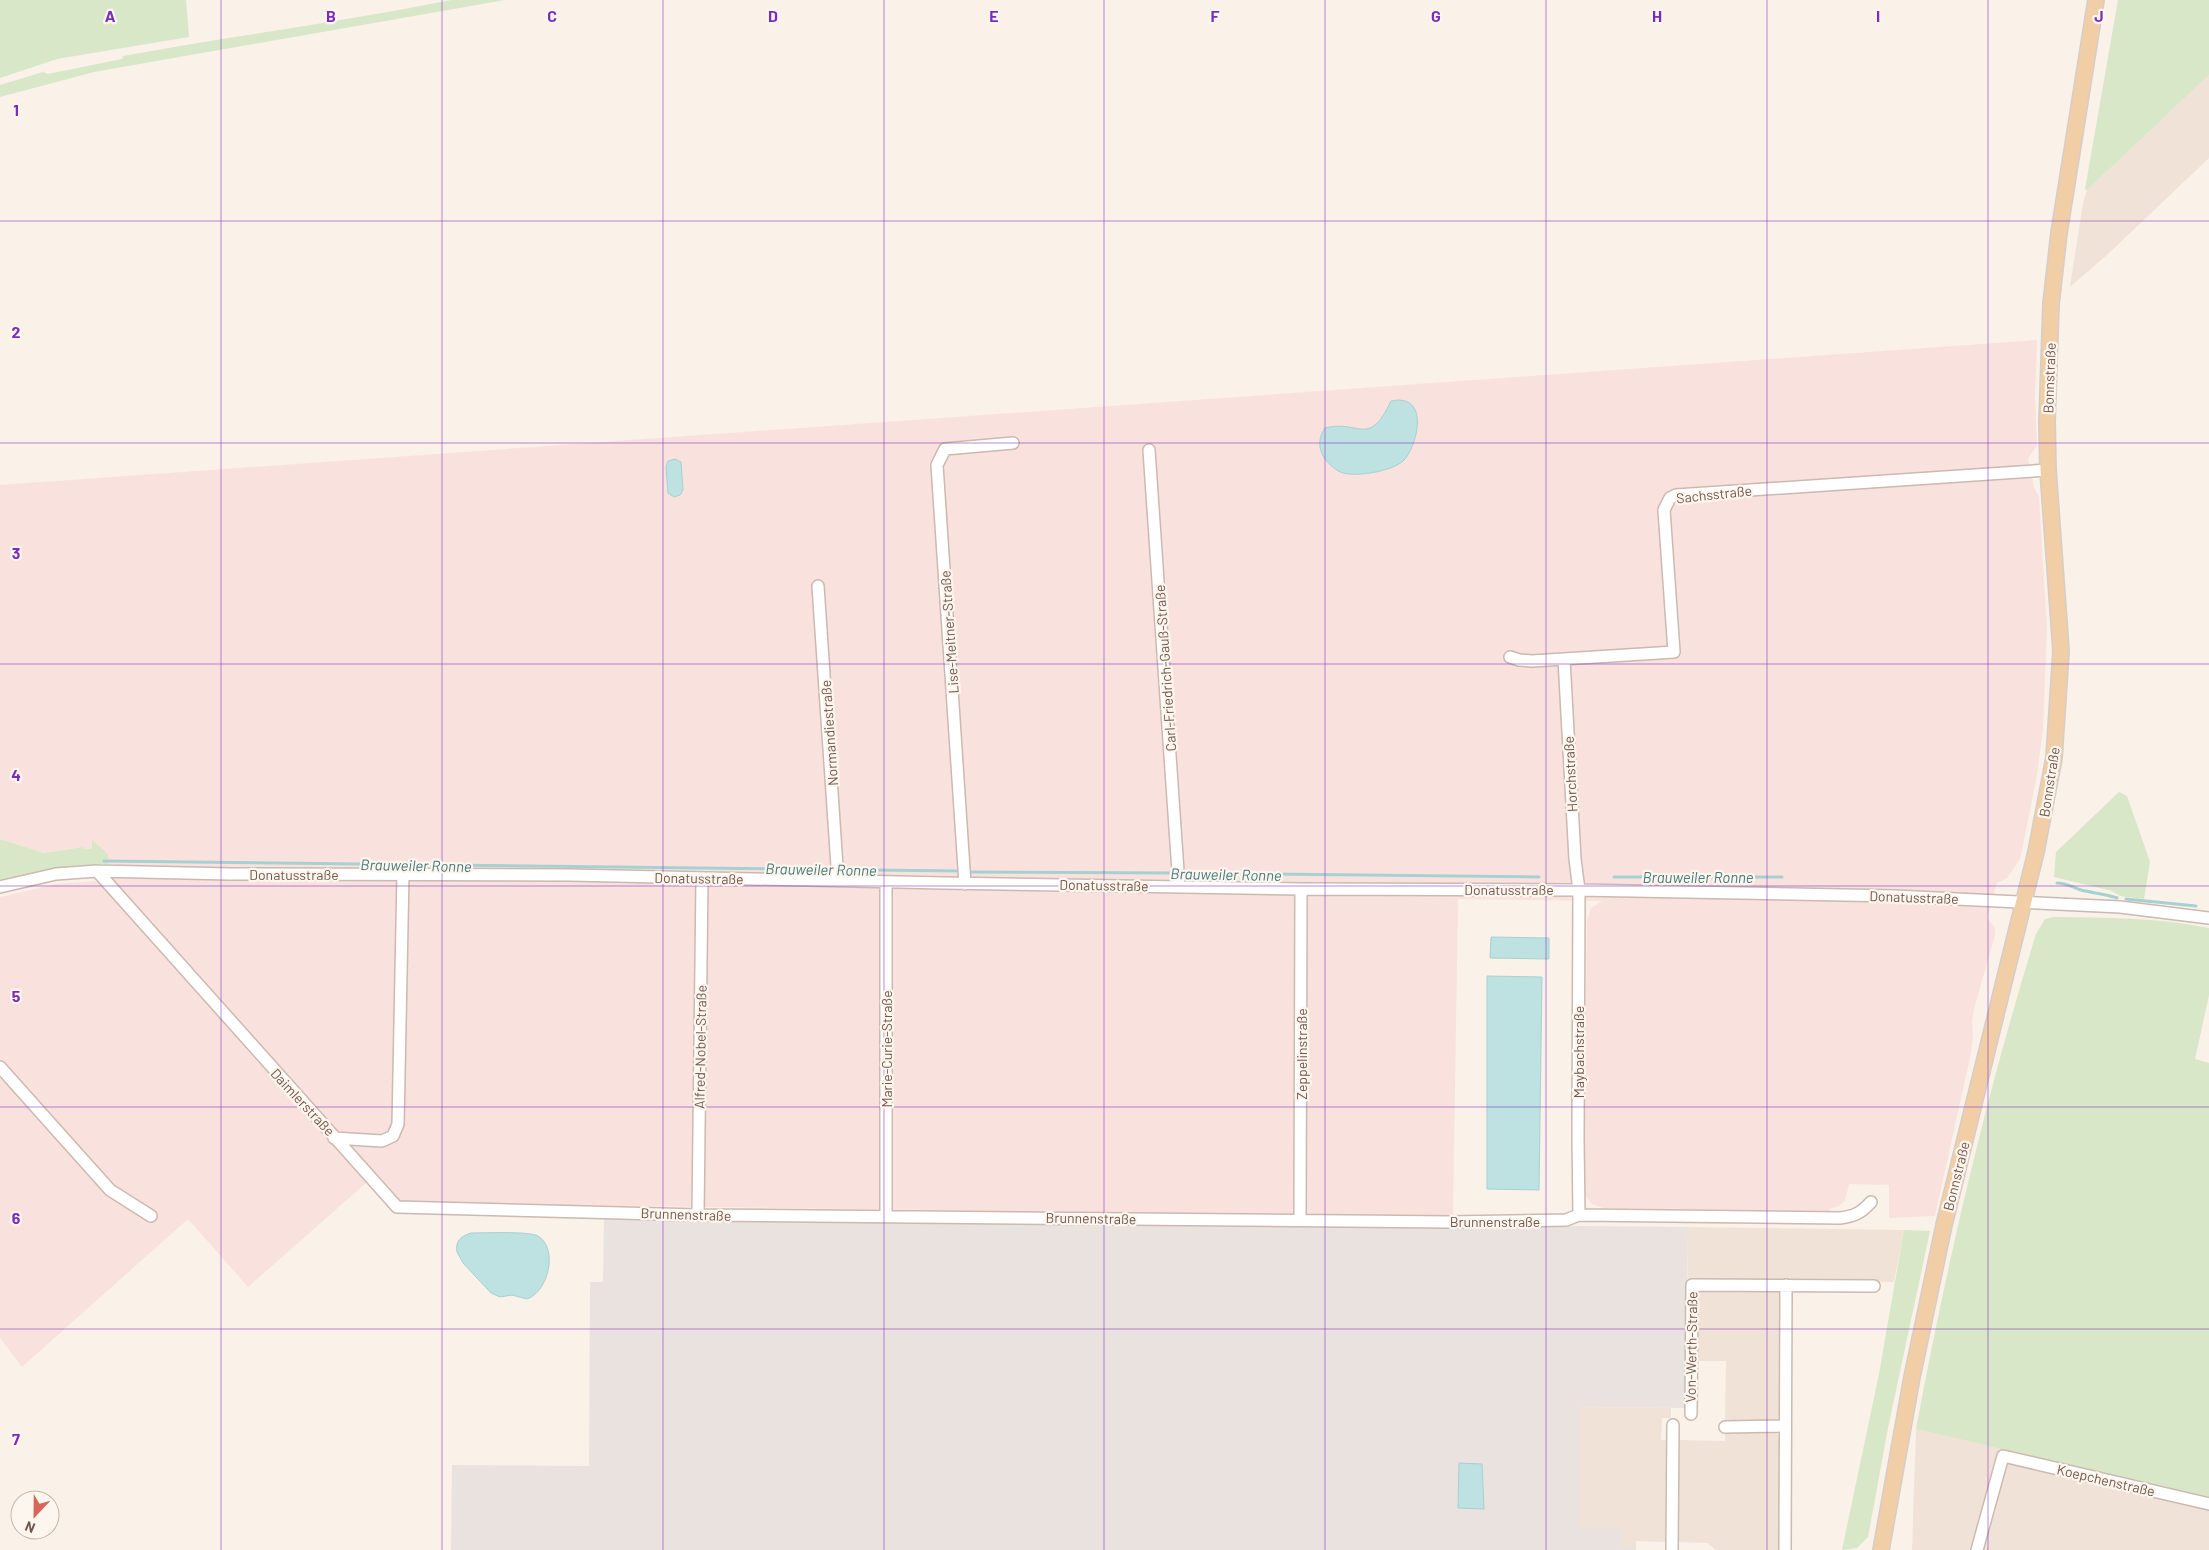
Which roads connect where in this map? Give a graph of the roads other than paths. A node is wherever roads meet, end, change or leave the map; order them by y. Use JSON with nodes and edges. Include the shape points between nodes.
{"nodes":[{"id":1,"x":2096,"y":0,"type":"edge"},
{"id":2,"x":1013,"y":443,"type":"dead end"},
{"id":3,"x":1149,"y":450,"type":"dead end"},
{"id":4,"x":2048,"y":470,"type":"junction"},
{"id":5,"x":818,"y":586,"type":"dead end"},
{"id":6,"x":1510,"y":657,"type":"dead end"},
{"id":7,"x":1564,"y":659,"type":"junction"},
{"id":8,"x":97,"y":871,"type":"junction"},
{"id":9,"x":403,"y":874,"type":"junction"},
{"id":10,"x":838,"y":878,"type":"junction"},
{"id":11,"x":702,"y":879,"type":"junction"},
{"id":12,"x":965,"y":881,"type":"junction"},
{"id":13,"x":886,"y":882,"type":"junction"},
{"id":14,"x":1179,"y":883,"type":"junction"},
{"id":15,"x":0,"y":886,"type":"edge"},
{"id":16,"x":1301,"y":889,"type":"junction"},
{"id":17,"x":1579,"y":890,"type":"junction"},
{"id":18,"x":2024,"y":901,"type":"junction"},
{"id":19,"x":2209,"y":918,"type":"edge"},
{"id":20,"x":0,"y":1067,"type":"edge"},
{"id":21,"x":334,"y":1138,"type":"junction"},
{"id":22,"x":1871,"y":1202,"type":"dead end"},
{"id":23,"x":698,"y":1215,"type":"junction"},
{"id":24,"x":1580,"y":1215,"type":"junction"},
{"id":25,"x":151,"y":1216,"type":"dead end"},
{"id":26,"x":886,"y":1216,"type":"junction"},
{"id":27,"x":1300,"y":1220,"type":"junction"},
{"id":28,"x":1786,"y":1285,"type":"junction"},
{"id":29,"x":1874,"y":1286,"type":"dead end"},
{"id":30,"x":1691,"y":1414,"type":"dead end"},
{"id":31,"x":1674,"y":1425,"type":"dead end"},
{"id":32,"x":1785,"y":1426,"type":"junction"},
{"id":33,"x":1725,"y":1427,"type":"dead end"},
{"id":34,"x":2209,"y":1504,"type":"edge"},
{"id":35,"x":1672,"y":1550,"type":"edge"},
{"id":36,"x":1785,"y":1550,"type":"edge"},
{"id":37,"x":1881,"y":1550,"type":"edge"},
{"id":38,"x":1977,"y":1550,"type":"edge"}],
"edges":[{"from":1,"to":4,"type":"main road","name":"Bonnstraße","via":[[2051,304]]},
{"from":2,"to":12,"type":"street","name":"Lise-Meitner-Straße","via":[[945,449],[937,465]]},
{"from":3,"to":14,"type":"street","name":"Carl-Friedrich-Gauß-Straße"},
{"from":4,"to":7,"type":"street","name":"Sachsstraße","via":[[1676,495],[1670,498],[1664,510],[1674,652]]},
{"from":4,"to":18,"type":"main road","name":"Bonnstraße","via":[[2061,651],[2058,713],[2053,770]]},
{"from":5,"to":10,"type":"street","name":"Normandiestraße"},
{"from":6,"to":7,"type":"street","name":"Sachsstraße","via":[[1532,661]]},
{"from":7,"to":17,"type":"street","name":"Horchstraße"},
{"from":8,"to":9,"type":"street","name":"Donatusstraße"},
{"from":8,"to":15,"type":"street","name":"Donatusstraße","via":[[56,874]]},
{"from":8,"to":21,"type":"street","name":"Daimlerstraße"},
{"from":9,"to":11,"type":"street","name":"Donatusstraße"},
{"from":9,"to":21,"type":"street","name":"Daimlerstraße","via":[[398,1124],[393,1136],[382,1141]]},
{"from":10,"to":11,"type":"street","name":"Donatusstraße"},
{"from":10,"to":13,"type":"street","name":"Donatusstraße"},
{"from":11,"to":23,"type":"street","name":"Alfred-Nobel-Straße"},
{"from":12,"to":13,"type":"street","name":"Donatusstraße"},
{"from":12,"to":14,"type":"street","name":"Donatusstraße"},
{"from":13,"to":26,"type":"street","name":"Marie-Curie-Straße"},
{"from":14,"to":16,"type":"street","name":"Donatusstraße"},
{"from":16,"to":17,"type":"street","name":"Donatusstraße"},
{"from":16,"to":27,"type":"street","name":"Zeppelinstraße"},
{"from":17,"to":18,"type":"street","name":"Donatusstraße"},
{"from":17,"to":24,"type":"street","name":"Maybachstraße"},
{"from":18,"to":19,"type":"street","name":"Donatusstraße","via":[[2120,907]]},
{"from":18,"to":37,"type":"main road","name":"Bonnstraße","via":[[1944,1225]]},
{"from":20,"to":25,"type":"street","via":[[110,1190]]},
{"from":21,"to":23,"type":"street","name":"Brunnenstraße","via":[[397,1207]]},
{"from":22,"to":24,"type":"street","name":"Brunnenstraße","via":[[1861,1212],[1840,1218]]},
{"from":23,"to":26,"type":"street","name":"Brunnenstraße"},
{"from":24,"to":27,"type":"street","name":"Brunnenstraße","via":[[1566,1220]]},
{"from":26,"to":27,"type":"street","name":"Brunnenstraße"},
{"from":28,"to":29,"type":"street","name":"Von-Werth-Straße"},
{"from":28,"to":30,"type":"street","name":"Von-Werth-Straße","via":[[1692,1285]]},
{"from":28,"to":32,"type":"street"},
{"from":31,"to":35,"type":"street"},
{"from":32,"to":33,"type":"street"},
{"from":32,"to":36,"type":"street"},
{"from":34,"to":38,"type":"street","name":"Koepchenstraße","via":[[2003,1456]]}]}
